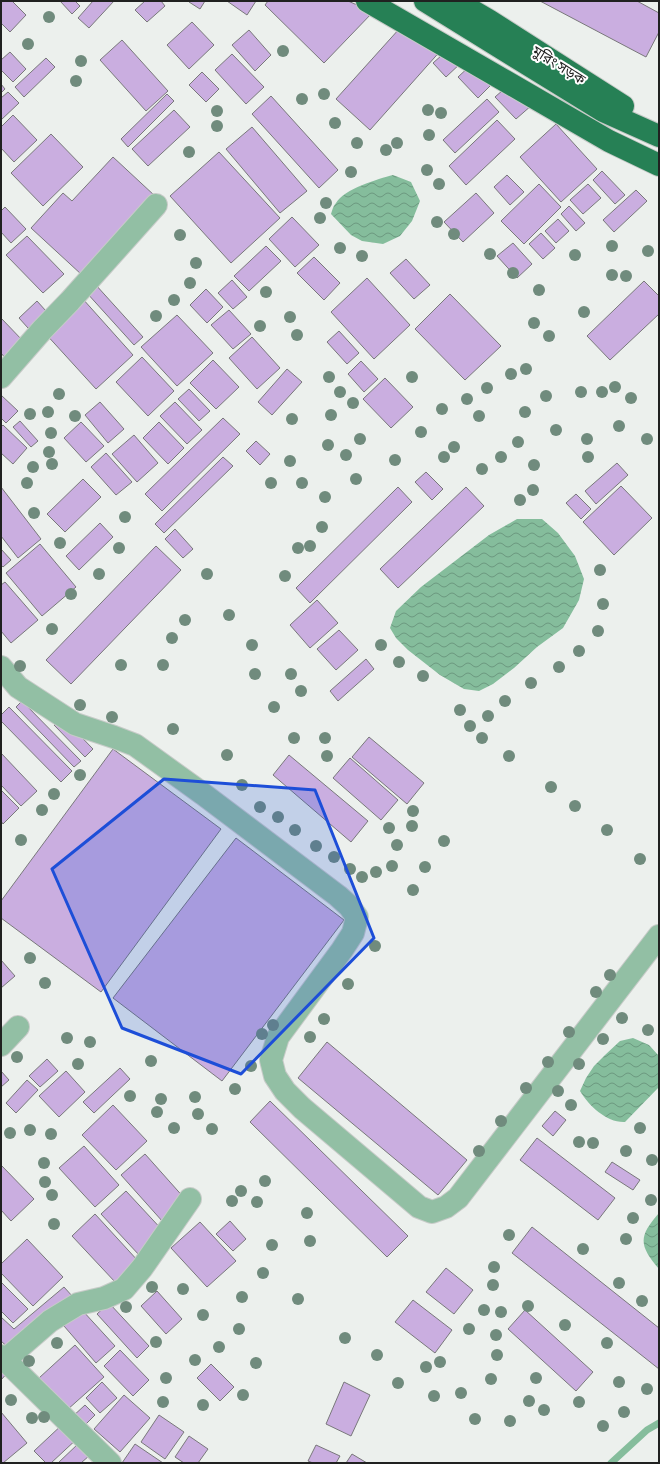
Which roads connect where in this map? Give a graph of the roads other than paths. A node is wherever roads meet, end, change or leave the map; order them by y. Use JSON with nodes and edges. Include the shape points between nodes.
{"nodes":[{"id":1,"x":367,"y":1,"type":"edge"},
{"id":2,"x":425,"y":1,"type":"edge"},
{"id":3,"x":456,"y":1,"type":"edge"},
{"id":4,"x":659,"y":135,"type":"edge"},
{"id":5,"x":659,"y":165,"type":"edge"},
{"id":6,"x":156,"y":205,"type":"dead end"},
{"id":7,"x":1,"y":377,"type":"edge"},
{"id":8,"x":1,"y":667,"type":"edge"},
{"id":9,"x":1,"y":672,"type":"edge"},
{"id":10,"x":1,"y":688,"type":"edge"},
{"id":11,"x":659,"y":936,"type":"edge"},
{"id":12,"x":18,"y":1027,"type":"dead end"},
{"id":13,"x":1,"y":1045,"type":"edge"},
{"id":14,"x":190,"y":1199,"type":"dead end"},
{"id":15,"x":3,"y":1358,"type":"edge"},
{"id":16,"x":110,"y":1463,"type":"edge"}],
"edges":[{"from":1,"to":5,"type":"highway","via":[[609,142]]},
{"from":2,"to":4,"type":"highway","via":[[603,111]]},
{"from":3,"to":4,"type":"highway","name":"মুরিং সড়ক","via":[[617,101]]},
{"from":6,"to":7,"type":"street"},
{"from":8,"to":11,"type":"street","via":[[18,687],[76,724],[135,745],[349,906],[357,917],[353,932],[278,1037],[271,1060],[275,1076],[285,1091],[302,1108],[419,1207],[432,1212],[446,1207],[458,1198]]},
{"from":9,"to":10,"type":"street"},
{"from":12,"to":13,"type":"street"},
{"from":14,"to":15,"type":"street","via":[[142,1268],[124,1289],[104,1298],[78,1304],[50,1321]]},
{"from":15,"to":16,"type":"street"}]}
